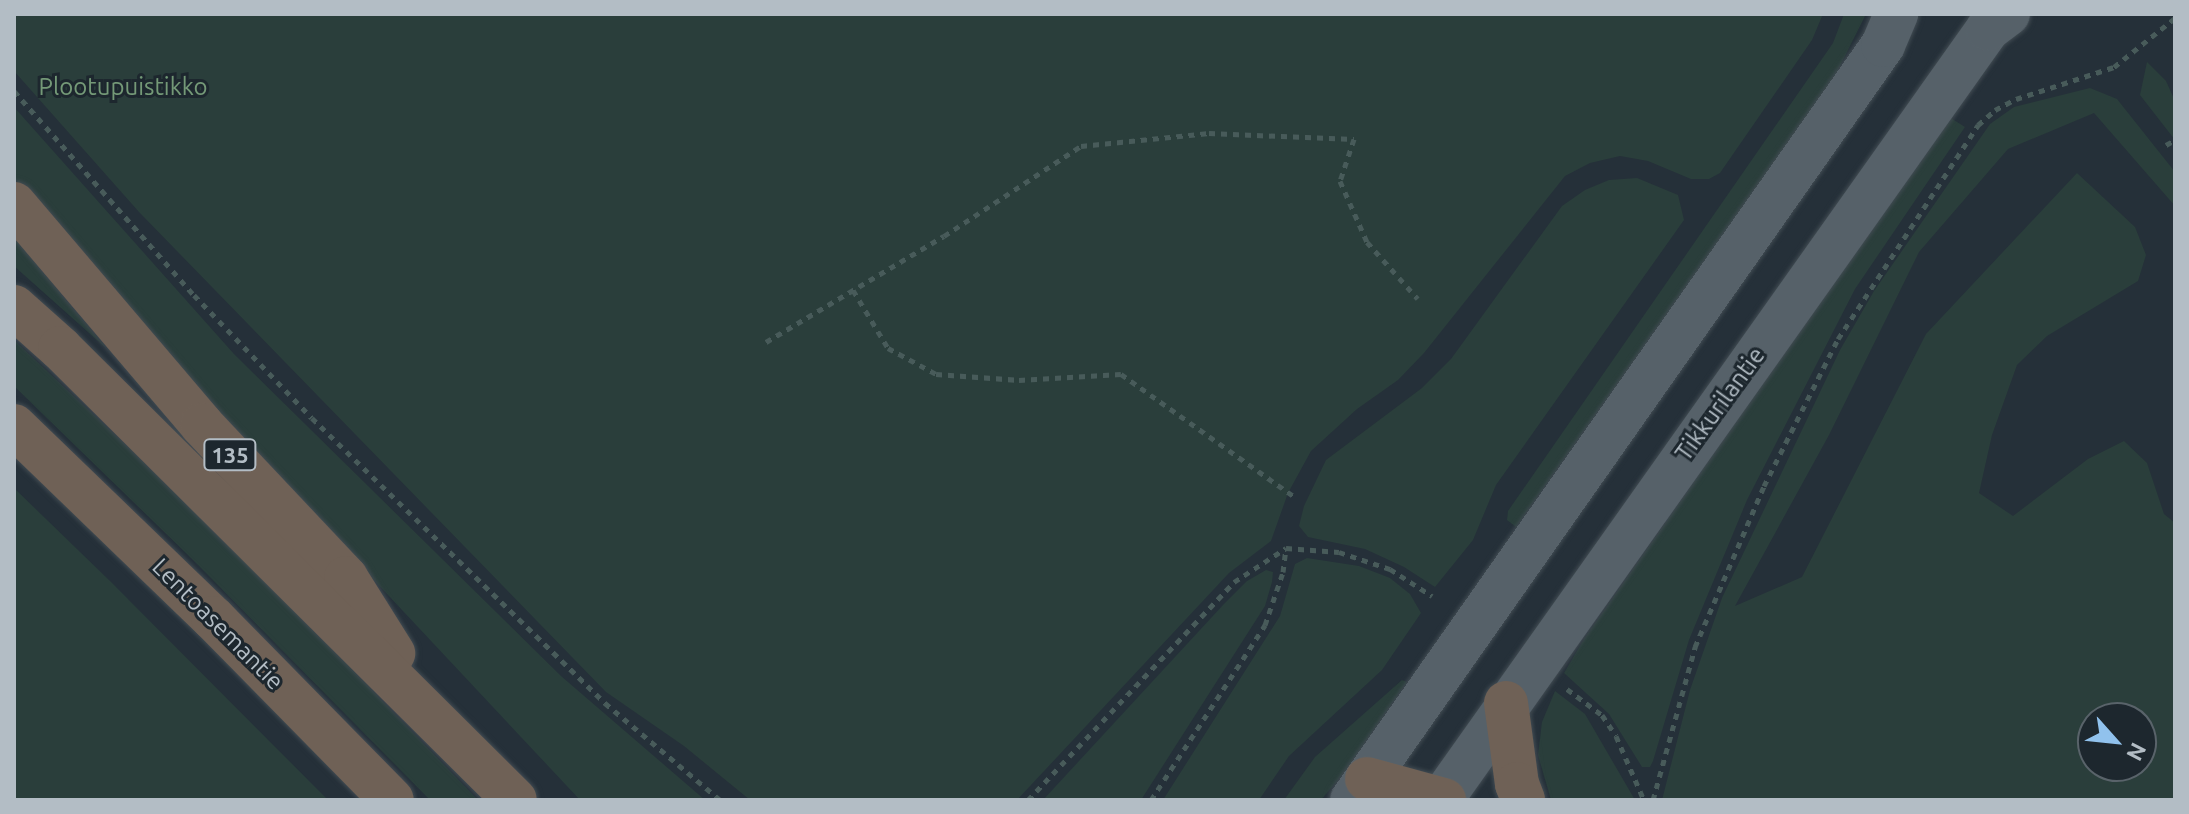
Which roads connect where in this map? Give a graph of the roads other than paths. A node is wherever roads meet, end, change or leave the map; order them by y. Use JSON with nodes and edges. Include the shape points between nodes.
{"nodes":[{"id":1,"x":1896,"y":14,"type":"edge"},
{"id":2,"x":2008,"y":14,"type":"edge"},
{"id":3,"x":14,"y":204,"type":"edge"},
{"id":4,"x":14,"y":307,"type":"edge"},
{"id":5,"x":23,"y":437,"type":"edge"},
{"id":6,"x":1506,"y":703,"type":"junction"},
{"id":7,"x":432,"y":716,"type":"junction"},
{"id":8,"x":1366,"y":793,"type":"edge"},
{"id":9,"x":1442,"y":799,"type":"edge"},
{"id":10,"x":392,"y":800,"type":"edge"},
{"id":11,"x":515,"y":800,"type":"edge"},
{"id":12,"x":1523,"y":800,"type":"edge"}],
"edges":[{"from":1,"to":8,"type":"main road","via":[[1883,45]]},
{"from":2,"to":6,"type":"main road","name":"Tikkurilantie","via":[[1988,29]]},
{"from":3,"to":7,"type":"highway","number":"135","via":[[202,425],[346,578]]},
{"from":4,"to":7,"type":"highway"},
{"from":5,"to":10,"type":"highway","name":"Lentoasemantie","via":[[213,618]]},
{"from":6,"to":9,"type":"main road","name":"Tikkurilantie"},
{"from":6,"to":12,"type":"highway"},
{"from":7,"to":11,"type":"highway","number":"135"},
{"from":8,"to":9,"type":"highway"}]}
